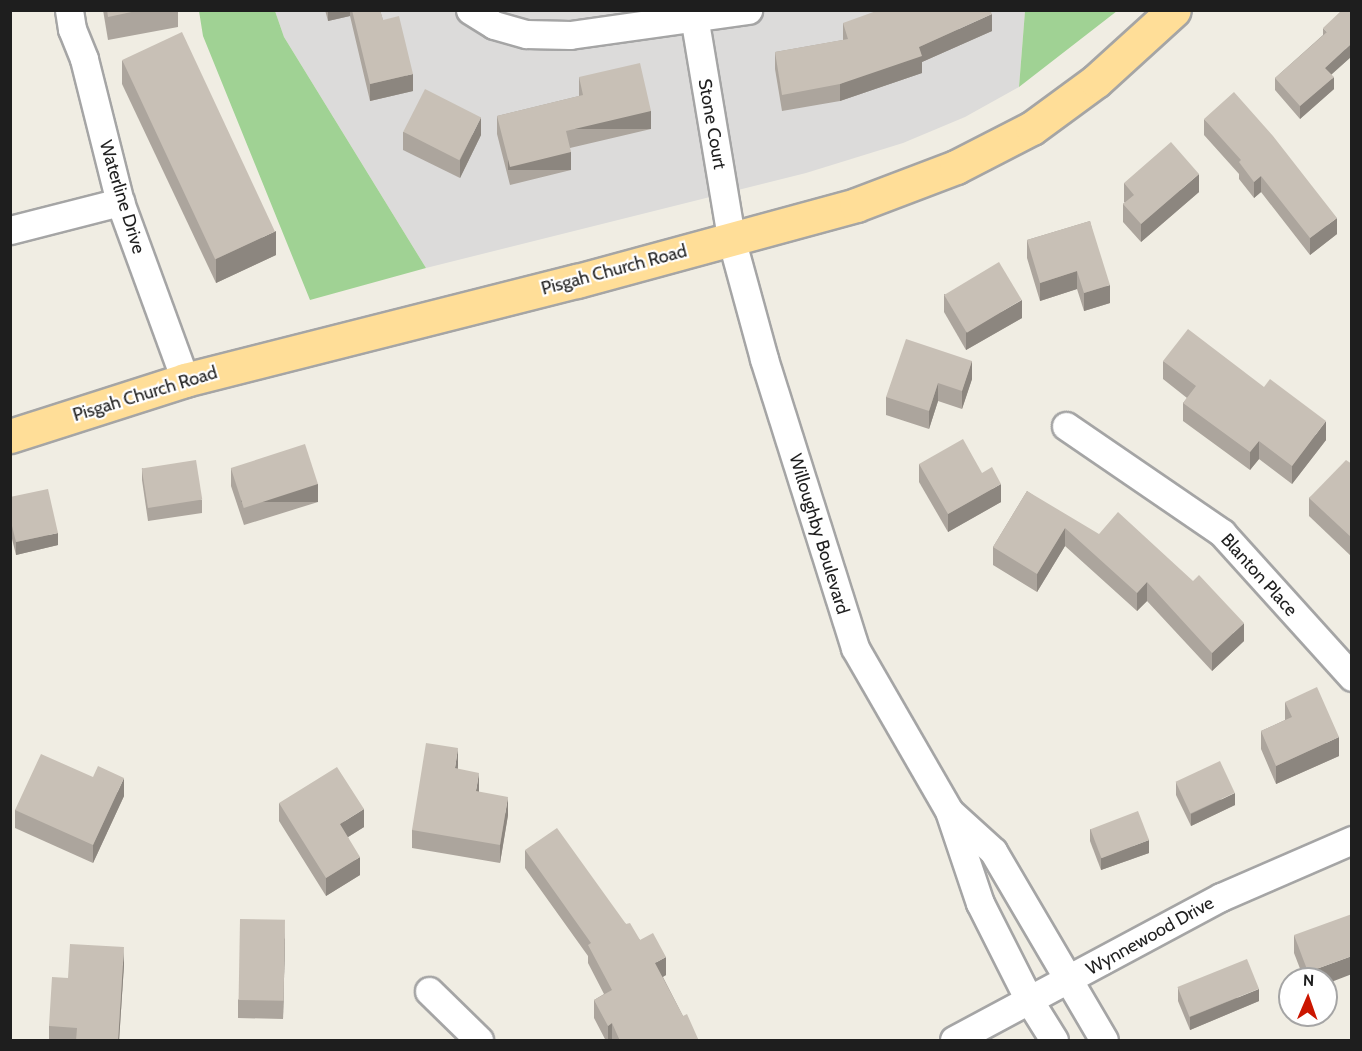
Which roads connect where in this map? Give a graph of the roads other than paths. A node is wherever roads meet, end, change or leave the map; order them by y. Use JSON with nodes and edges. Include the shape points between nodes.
{"nodes":[{"id":1,"x":69,"y":10,"type":"edge"},
{"id":2,"x":470,"y":10,"type":"edge"},
{"id":3,"x":748,"y":10,"type":"edge"},
{"id":4,"x":1174,"y":10,"type":"edge"},
{"id":5,"x":693,"y":15,"type":"edge"},
{"id":6,"x":120,"y":202,"type":"junction"},
{"id":7,"x":10,"y":230,"type":"edge"},
{"id":8,"x":731,"y":238,"type":"junction"},
{"id":9,"x":185,"y":380,"type":"junction"},
{"id":10,"x":1066,"y":426,"type":"dead end"},
{"id":11,"x":10,"y":436,"type":"edge"},
{"id":12,"x":1352,"y":677,"type":"edge"},
{"id":13,"x":949,"y":811,"type":"junction"},
{"id":14,"x":1352,"y":840,"type":"edge"},
{"id":15,"x":1068,"y":980,"type":"junction"},
{"id":16,"x":429,"y":991,"type":"dead end"},
{"id":17,"x":1029,"y":1000,"type":"junction"},
{"id":18,"x":479,"y":1041,"type":"edge"},
{"id":19,"x":954,"y":1041,"type":"edge"},
{"id":20,"x":1054,"y":1041,"type":"edge"},
{"id":21,"x":1104,"y":1041,"type":"edge"}],
"edges":[{"from":1,"to":6,"type":"street","name":"Waterline Drive"},
{"from":2,"to":5,"type":"street","via":[[494,25],[526,34],[570,35]]},
{"from":3,"to":5,"type":"street"},
{"from":4,"to":8,"type":"main road","name":"Pisgah Church Road","via":[[1096,81],[1032,128],[984,153],[856,205]]},
{"from":5,"to":8,"type":"street","name":"Stone Court"},
{"from":6,"to":7,"type":"street"},
{"from":6,"to":9,"type":"street","name":"Waterline Drive"},
{"from":8,"to":9,"type":"main road","name":"Pisgah Church Road"},
{"from":8,"to":13,"type":"street","name":"Willoughby Boulevard","via":[[855,648]]},
{"from":9,"to":11,"type":"main road","name":"Pisgah Church Road"},
{"from":10,"to":12,"type":"street","name":"Blanton Place","via":[[1222,532]]},
{"from":13,"to":15,"type":"street","name":"Willoughby Boulevard","via":[[993,851]]},
{"from":13,"to":17,"type":"street","name":"Willoughby Boulevard","via":[[980,903]]},
{"from":14,"to":15,"type":"street","name":"Wynnewood Drive","via":[[1221,897]]},
{"from":15,"to":17,"type":"street","name":"Wynnewood Drive"},
{"from":15,"to":21,"type":"street","name":"Willoughby Boulevard"},
{"from":16,"to":18,"type":"street"},
{"from":17,"to":19,"type":"street","name":"Wynnewood Drive"},
{"from":17,"to":20,"type":"street","name":"Willoughby Boulevard"}]}
